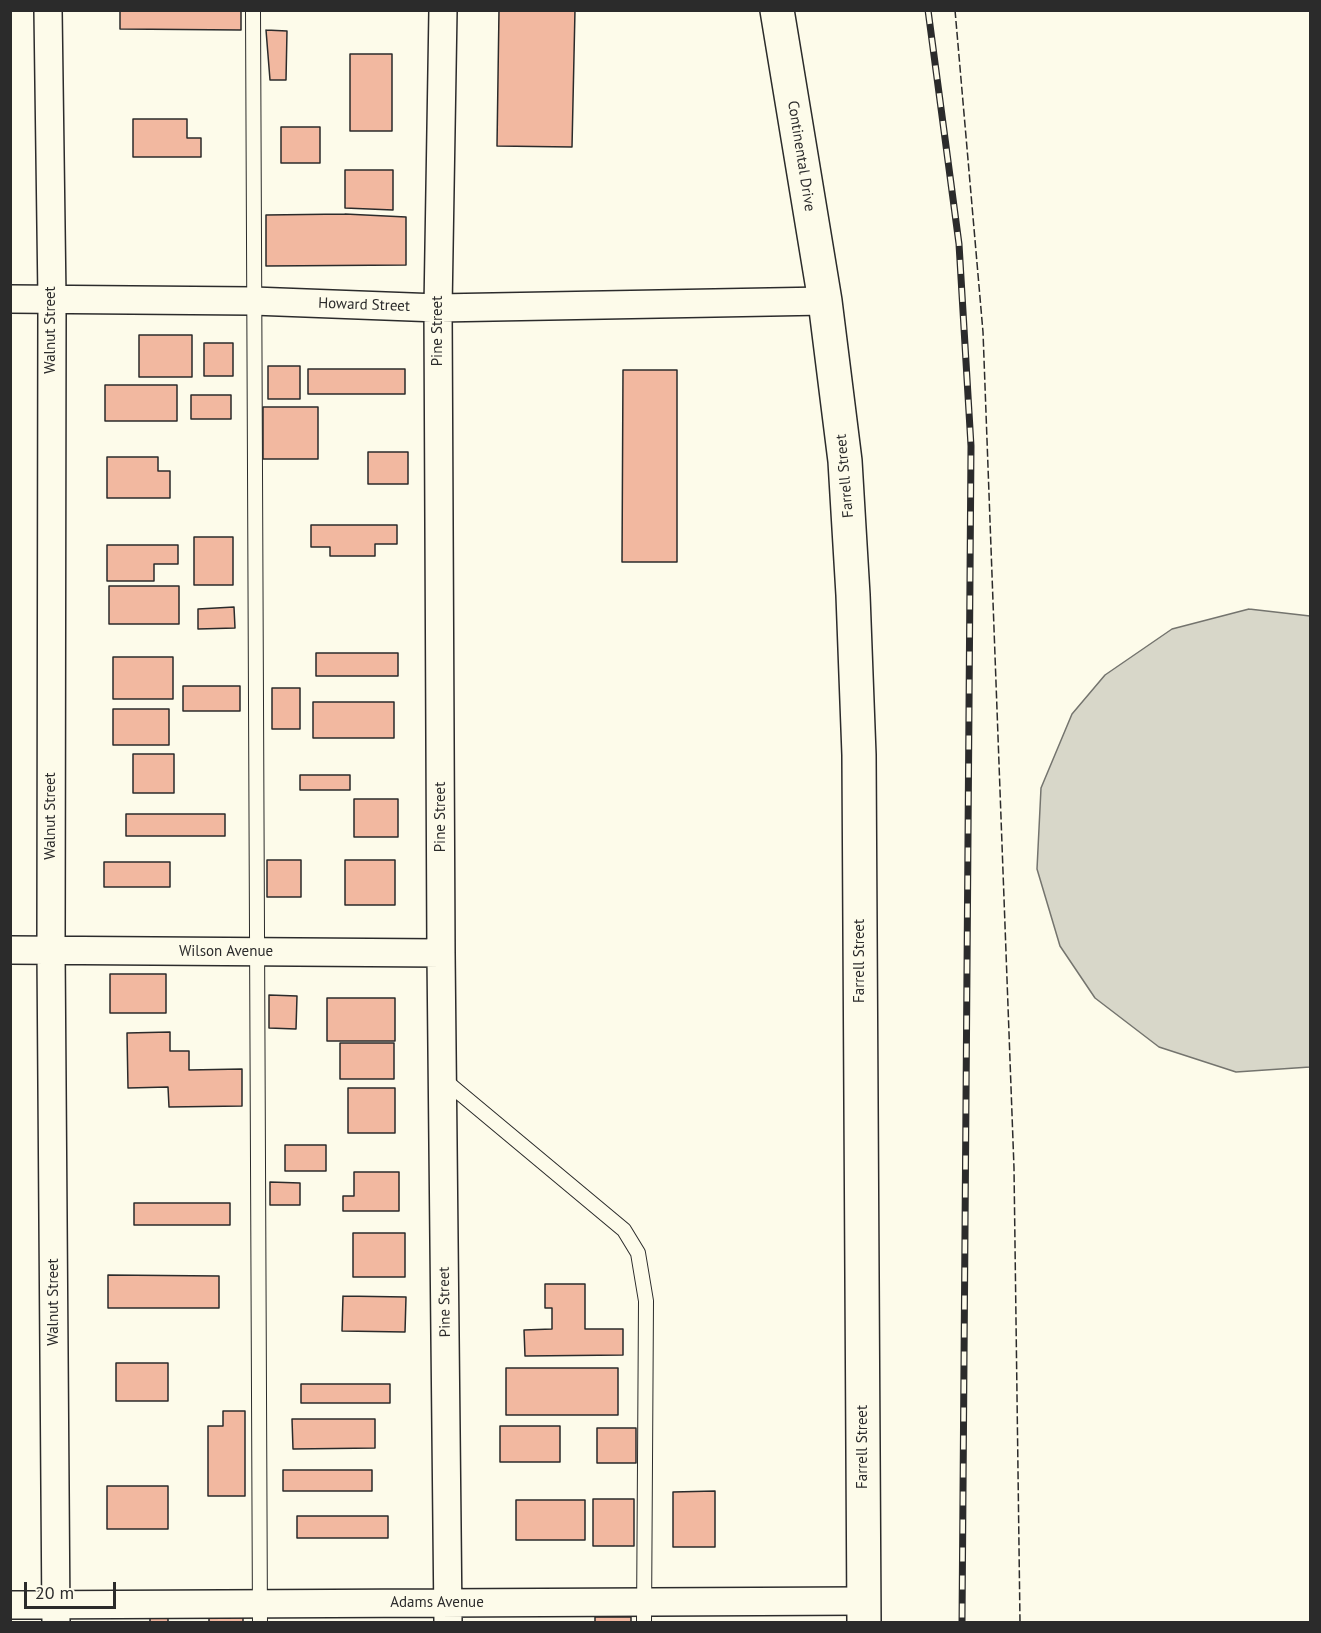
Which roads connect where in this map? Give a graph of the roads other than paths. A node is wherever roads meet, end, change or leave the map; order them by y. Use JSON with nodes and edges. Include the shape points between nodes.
{"nodes":[{"id":1,"x":48,"y":10,"type":"edge"},
{"id":2,"x":253,"y":10,"type":"edge"},
{"id":3,"x":443,"y":10,"type":"edge"},
{"id":4,"x":777,"y":10,"type":"edge"},
{"id":5,"x":10,"y":299,"type":"edge"},
{"id":6,"x":51,"y":299,"type":"junction"},
{"id":7,"x":253,"y":301,"type":"junction"},
{"id":8,"x":825,"y":301,"type":"junction"},
{"id":9,"x":438,"y":308,"type":"junction"},
{"id":10,"x":10,"y":950,"type":"edge"},
{"id":11,"x":51,"y":950,"type":"junction"},
{"id":12,"x":256,"y":952,"type":"junction"},
{"id":13,"x":441,"y":953,"type":"junction"},
{"id":14,"x":443,"y":1079,"type":"junction"},
{"id":15,"x":10,"y":1605,"type":"edge"},
{"id":16,"x":644,"y":1612,"type":"edge"},
{"id":17,"x":864,"y":1612,"type":"edge"},
{"id":18,"x":260,"y":1613,"type":"edge"},
{"id":19,"x":448,"y":1613,"type":"edge"},
{"id":20,"x":56,"y":1614,"type":"edge"}],
"edges":[{"from":1,"to":6,"type":"street","name":"Walnut Street"},
{"from":2,"to":7,"type":"lane"},
{"from":3,"to":9,"type":"street","name":"Pine Street"},
{"from":4,"to":8,"type":"main road","name":"Continental Drive"},
{"from":5,"to":6,"type":"street","name":"Howard Street"},
{"from":6,"to":7,"type":"street","name":"Howard Street"},
{"from":6,"to":11,"type":"street","name":"Walnut Street"},
{"from":7,"to":9,"type":"street","name":"Howard Street"},
{"from":7,"to":12,"type":"lane"},
{"from":8,"to":9,"type":"street","name":"Howard Street"},
{"from":8,"to":17,"type":"main road","name":"Farrell Street","via":[[845,461],[859,755]]},
{"from":9,"to":13,"type":"street","name":"Pine Street"},
{"from":10,"to":11,"type":"street","name":"Wilson Avenue"},
{"from":11,"to":12,"type":"street","name":"Wilson Avenue"},
{"from":11,"to":20,"type":"street","name":"Walnut Street"},
{"from":12,"to":13,"type":"street","name":"Wilson Avenue"},
{"from":12,"to":18,"type":"lane"},
{"from":13,"to":14,"type":"street","name":"Pine Street"},
{"from":14,"to":16,"type":"lane","via":[[624,1230],[638,1253],[646,1301]]},
{"from":14,"to":19,"type":"street","name":"Pine Street"},
{"from":15,"to":20,"type":"street","name":"Adams Avenue"},
{"from":16,"to":17,"type":"street","name":"Adams Avenue"},
{"from":16,"to":19,"type":"street","name":"Adams Avenue"},
{"from":18,"to":19,"type":"street","name":"Adams Avenue"},
{"from":18,"to":20,"type":"street","name":"Adams Avenue"}]}
